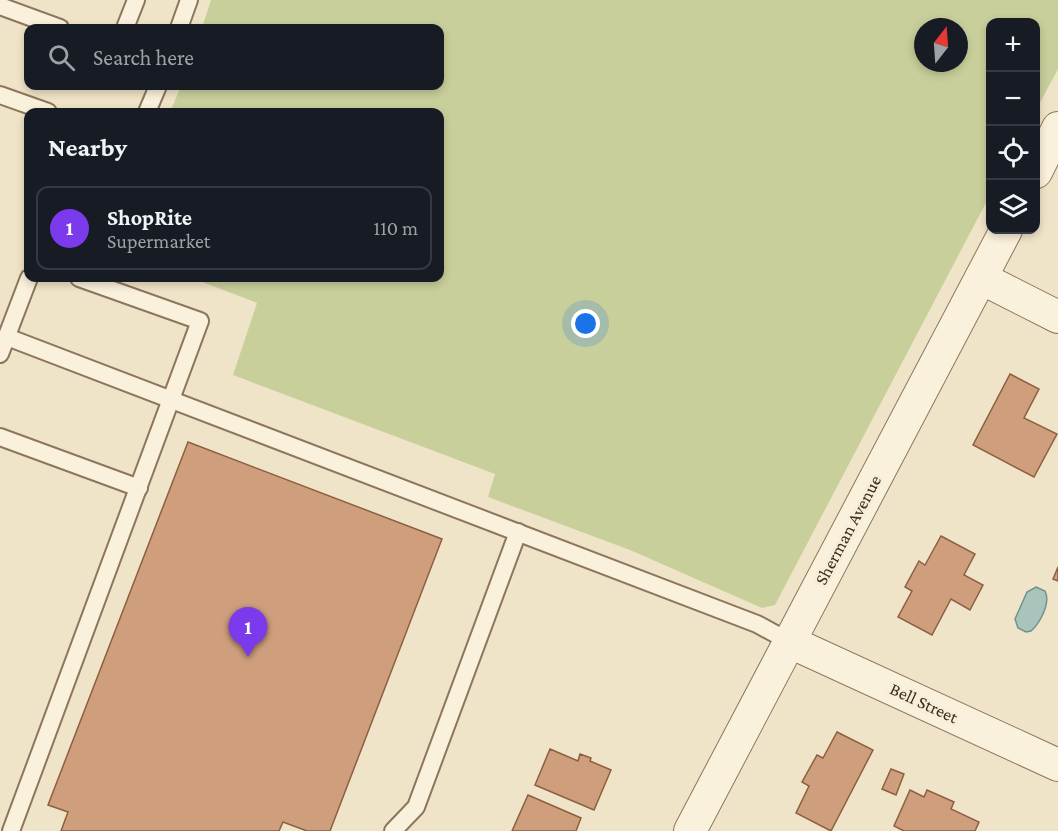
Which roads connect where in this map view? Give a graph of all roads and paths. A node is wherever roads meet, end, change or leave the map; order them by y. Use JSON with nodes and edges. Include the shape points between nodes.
{"nodes":[{"id":1,"x":136,"y":0,"type":"edge"},
{"id":2,"x":189,"y":0,"type":"edge"},
{"id":3,"x":0,"y":6,"type":"edge"},
{"id":4,"x":49,"y":24,"type":"edge"},
{"id":5,"x":127,"y":24,"type":"edge"},
{"id":6,"x":180,"y":24,"type":"edge"},
{"id":7,"x":156,"y":90,"type":"edge"},
{"id":8,"x":0,"y":95,"type":"edge"},
{"id":9,"x":37,"y":108,"type":"edge"},
{"id":10,"x":149,"y":108,"type":"edge"},
{"id":11,"x":1058,"y":128,"type":"edge"},
{"id":12,"x":1040,"y":162,"type":"edge"},
{"id":13,"x":1004,"y":234,"type":"edge"},
{"id":14,"x":981,"y":278,"type":"junction"},
{"id":15,"x":28,"y":282,"type":"edge"},
{"id":16,"x":90,"y":282,"type":"edge"},
{"id":17,"x":1058,"y":317,"type":"edge"},
{"id":18,"x":7,"y":337,"type":"junction"},
{"id":19,"x":0,"y":354,"type":"edge"},
{"id":20,"x":171,"y":401,"type":"junction"},
{"id":21,"x":0,"y":437,"type":"edge"},
{"id":22,"x":139,"y":488,"type":"junction"},
{"id":23,"x":518,"y":532,"type":"junction"},
{"id":24,"x":790,"y":642,"type":"junction"},
{"id":25,"x":1058,"y":765,"type":"edge"},
{"id":26,"x":11,"y":831,"type":"edge"},
{"id":27,"x":393,"y":831,"type":"edge"},
{"id":28,"x":690,"y":831,"type":"edge"}],
"edges":[{"from":1,"to":5,"type":"lane"},
{"from":2,"to":6,"type":"lane"},
{"from":3,"to":4,"type":"lane"},
{"from":7,"to":10,"type":"lane"},
{"from":8,"to":9,"type":"lane"},
{"from":11,"to":12,"type":"street"},
{"from":13,"to":14,"type":"street","name":"Sherman Avenue"},
{"from":14,"to":17,"type":"street"},
{"from":14,"to":24,"type":"street","name":"Sherman Avenue"},
{"from":15,"to":18,"type":"lane"},
{"from":16,"to":20,"type":"lane","via":[[200,321]]},
{"from":18,"to":19,"type":"lane"},
{"from":18,"to":20,"type":"lane"},
{"from":20,"to":22,"type":"lane"},
{"from":20,"to":23,"type":"lane"},
{"from":21,"to":22,"type":"lane"},
{"from":22,"to":26,"type":"lane"},
{"from":23,"to":24,"type":"lane","via":[[758,624]]},
{"from":23,"to":27,"type":"lane","via":[[416,807]]},
{"from":24,"to":25,"type":"street","name":"Bell Street"},
{"from":24,"to":28,"type":"street","name":"Sherman Avenue"}]}
